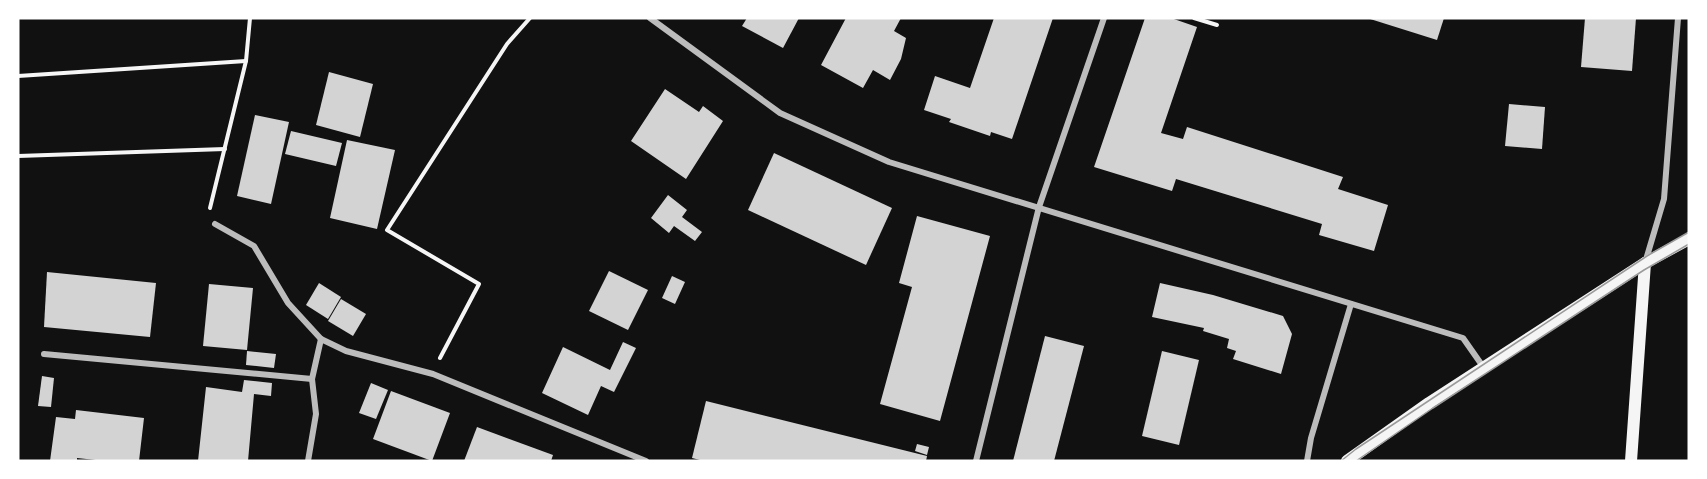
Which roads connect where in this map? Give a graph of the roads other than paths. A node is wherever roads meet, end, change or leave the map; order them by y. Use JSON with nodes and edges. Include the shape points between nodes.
{"nodes":[{"id":1,"x":650,"y":18,"type":"edge"},
{"id":2,"x":1104,"y":18,"type":"edge"},
{"id":3,"x":1677,"y":18,"type":"edge"},
{"id":4,"x":1039,"y":207,"type":"junction"},
{"id":5,"x":215,"y":224,"type":"road end"},
{"id":6,"x":1689,"y":239,"type":"edge"},
{"id":7,"x":1645,"y":263,"type":"junction"},
{"id":8,"x":1351,"y":304,"type":"junction"},
{"id":9,"x":321,"y":339,"type":"junction"},
{"id":10,"x":44,"y":354,"type":"dead end"},
{"id":11,"x":1484,"y":369,"type":"junction"},
{"id":12,"x":312,"y":379,"type":"junction"},
{"id":13,"x":308,"y":461,"type":"edge"},
{"id":14,"x":646,"y":461,"type":"edge"},
{"id":15,"x":976,"y":461,"type":"edge"},
{"id":16,"x":1307,"y":461,"type":"edge"},
{"id":17,"x":1347,"y":461,"type":"edge"},
{"id":18,"x":1631,"y":461,"type":"edge"}],
"edges":[{"from":1,"to":4,"type":"street","via":[[780,113],[889,162]]},
{"from":2,"to":4,"type":"street"},
{"from":3,"to":7,"type":"street","via":[[1664,199]]},
{"from":4,"to":8,"type":"street"},
{"from":4,"to":15,"type":"street"},
{"from":5,"to":9,"type":"street","via":[[254,246],[288,303]]},
{"from":6,"to":7,"type":"main road"},
{"from":7,"to":11,"type":"main road"},
{"from":7,"to":18,"type":"main road"},
{"from":8,"to":11,"type":"street","via":[[1462,338]]},
{"from":8,"to":16,"type":"street"},
{"from":9,"to":12,"type":"street"},
{"from":9,"to":14,"type":"street","via":[[346,351],[433,374]]},
{"from":10,"to":12,"type":"street"},
{"from":11,"to":17,"type":"main road"},
{"from":12,"to":13,"type":"street","via":[[316,414]]}]}
